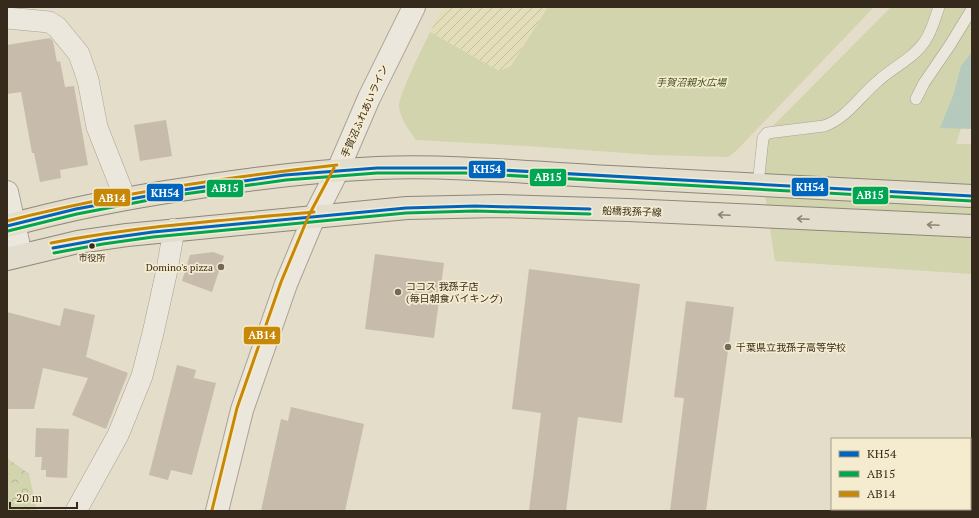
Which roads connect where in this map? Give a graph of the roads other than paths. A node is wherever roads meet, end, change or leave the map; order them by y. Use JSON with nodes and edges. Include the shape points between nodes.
{"nodes":[{"id":1,"x":414,"y":7,"type":"edge"},
{"id":2,"x":939,"y":7,"type":"edge"},
{"id":3,"x":972,"y":8,"type":"edge"},
{"id":4,"x":7,"y":18,"type":"edge"},
{"id":5,"x":916,"y":99,"type":"dead end"},
{"id":6,"x":338,"y":170,"type":"junction"},
{"id":7,"x":763,"y":185,"type":"junction"},
{"id":8,"x":7,"y":192,"type":"edge"},
{"id":9,"x":972,"y":196,"type":"edge"},
{"id":10,"x":125,"y":198,"type":"junction"},
{"id":11,"x":314,"y":217,"type":"junction"},
{"id":12,"x":11,"y":225,"type":"edge"},
{"id":13,"x":972,"y":226,"type":"edge"},
{"id":14,"x":174,"y":229,"type":"junction"},
{"id":15,"x":14,"y":257,"type":"edge"},
{"id":16,"x":76,"y":511,"type":"edge"},
{"id":17,"x":217,"y":511,"type":"edge"}],
"edges":[{"from":1,"to":6,"type":"street","name":"手賀沼ふれあいライン","via":[[369,98]]},
{"from":2,"to":7,"type":"lane","via":[[925,42],[904,62],[879,79],[839,118],[824,126],[767,133],[763,138]]},
{"from":3,"to":5,"type":"lane"},
{"from":4,"to":10,"type":"street","via":[[49,22],[79,54],[88,80],[97,127]]},
{"from":6,"to":7,"type":"main road","via":[[497,169]]},
{"from":6,"to":10,"type":"main road","via":[[245,180]]},
{"from":6,"to":11,"type":"street","name":"手賀沼ふれあいライン"},
{"from":7,"to":9,"type":"main road"},
{"from":8,"to":12,"type":"street"},
{"from":10,"to":12,"type":"main road"},
{"from":13,"to":11,"type":"main road","name":"船橋我孫子線","one_way":true,"via":[[499,206],[407,208]]},
{"from":11,"to":14,"type":"main road","name":"船橋我孫子線"},
{"from":11,"to":17,"type":"street","name":"手賀沼ふれあいライン","via":[[286,284],[242,410]]},
{"from":12,"to":15,"type":"street"},
{"from":14,"to":15,"type":"main road","name":"船橋我孫子線","via":[[78,242]]},
{"from":14,"to":16,"type":"street","via":[[155,326],[142,376],[118,435]]}]}
